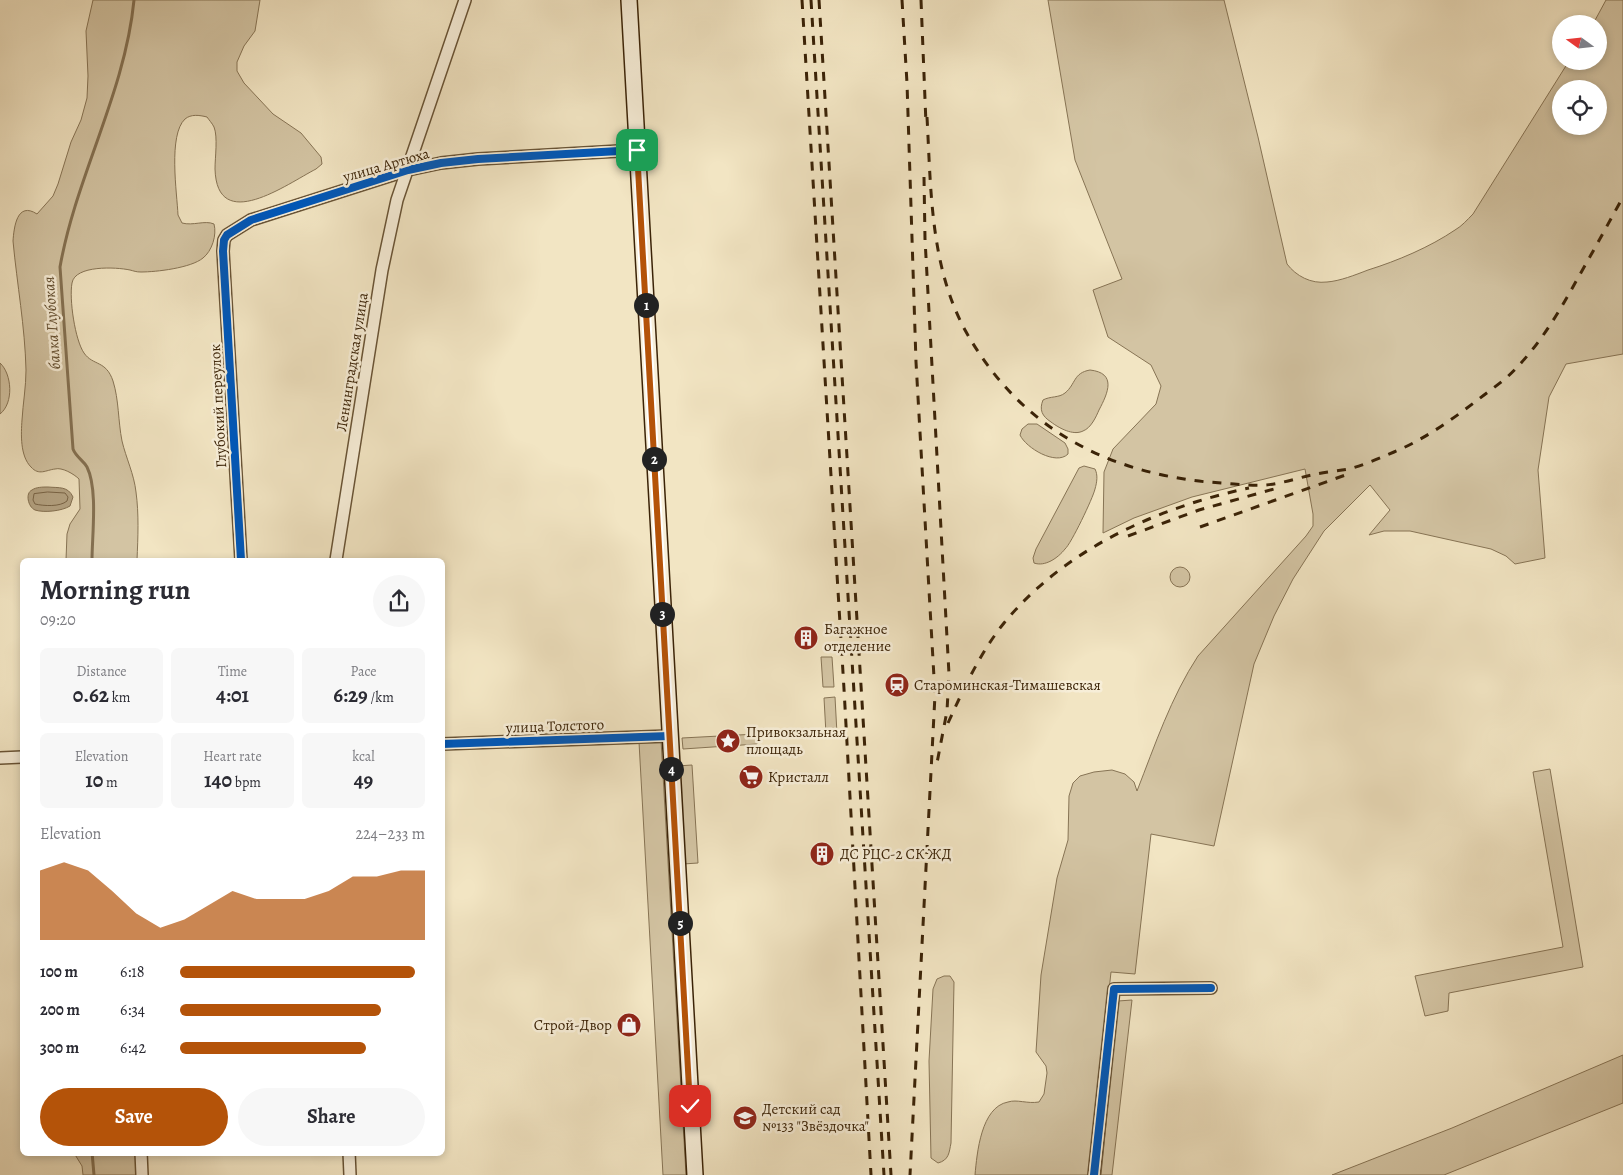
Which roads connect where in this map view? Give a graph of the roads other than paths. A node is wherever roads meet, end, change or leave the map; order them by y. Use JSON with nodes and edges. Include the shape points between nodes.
{"nodes":[{"id":1,"x":465,"y":0,"type":"edge"},
{"id":2,"x":629,"y":0,"type":"edge"},
{"id":3,"x":637,"y":150,"type":"junction"},
{"id":4,"x":408,"y":170,"type":"junction"},
{"id":5,"x":223,"y":251,"type":"joint"},
{"id":6,"x":241,"y":558,"type":"edge"},
{"id":7,"x":336,"y":558,"type":"edge"},
{"id":8,"x":669,"y":736,"type":"junction"},
{"id":9,"x":445,"y":744,"type":"edge"},
{"id":10,"x":20,"y":757,"type":"edge"},
{"id":11,"x":0,"y":758,"type":"edge"},
{"id":12,"x":1211,"y":988,"type":"dead end"},
{"id":13,"x":141,"y":1156,"type":"edge"},
{"id":14,"x":349,"y":1156,"type":"edge"},
{"id":15,"x":142,"y":1175,"type":"edge"},
{"id":16,"x":350,"y":1175,"type":"edge"},
{"id":17,"x":695,"y":1175,"type":"edge"},
{"id":18,"x":1094,"y":1175,"type":"edge"}],
"edges":[{"from":1,"to":4,"type":"street","name":"Ленинградская улица"},
{"from":2,"to":3,"type":"main road"},
{"from":3,"to":4,"type":"street","name":"улица Артюха","via":[[478,159]]},
{"from":3,"to":8,"type":"main road"},
{"from":4,"to":5,"type":"street","name":"улица Артюха","via":[[251,220],[227,235]]},
{"from":4,"to":7,"type":"street","name":"Ленинградская улица","via":[[397,200],[382,270]]},
{"from":5,"to":6,"type":"street","name":"Глубокий переулок"},
{"from":8,"to":9,"type":"street","name":"улица Толстого"},
{"from":8,"to":17,"type":"main road"},
{"from":10,"to":11,"type":"street"},
{"from":12,"to":18,"type":"street","via":[[1114,989]]},
{"from":13,"to":15,"type":"street"},
{"from":14,"to":16,"type":"street"}]}
